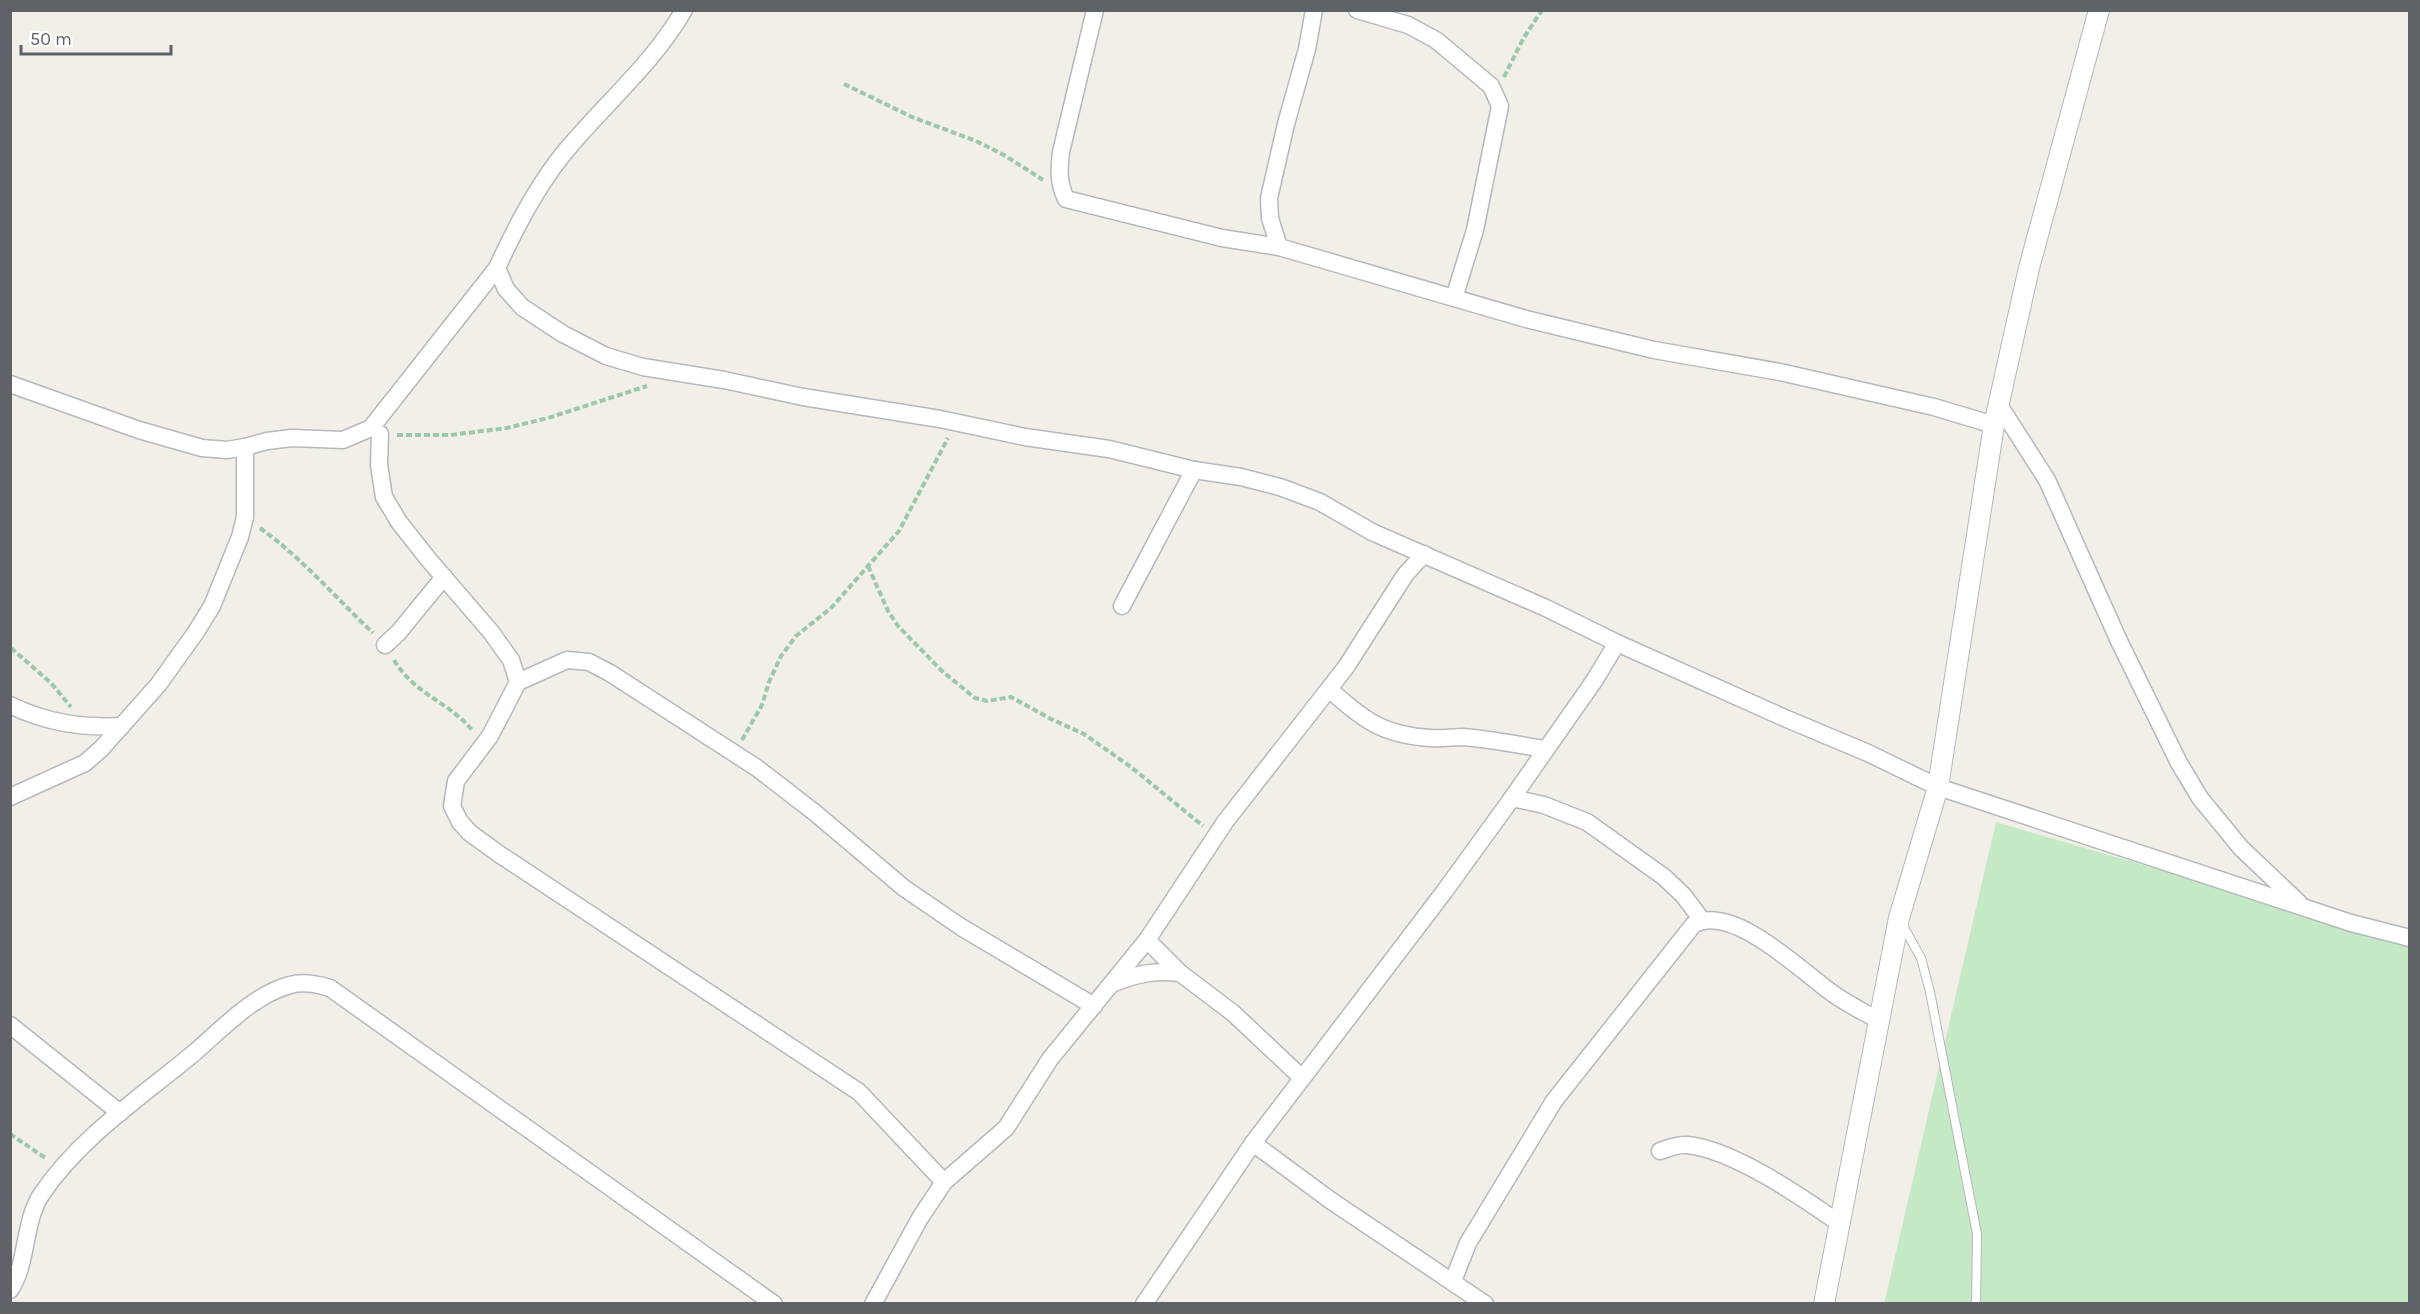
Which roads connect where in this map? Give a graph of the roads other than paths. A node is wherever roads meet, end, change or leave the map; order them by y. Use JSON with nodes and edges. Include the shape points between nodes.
{"nodes":[{"id":1,"x":684,"y":10,"type":"edge"},
{"id":2,"x":1095,"y":10,"type":"edge"},
{"id":3,"x":1314,"y":10,"type":"edge"},
{"id":4,"x":1357,"y":10,"type":"edge"},
{"id":5,"x":2099,"y":10,"type":"edge"},
{"id":6,"x":1279,"y":247,"type":"junction"},
{"id":7,"x":497,"y":268,"type":"junction"},
{"id":8,"x":1454,"y":298,"type":"junction"},
{"id":9,"x":10,"y":384,"type":"edge"},
{"id":10,"x":1999,"y":405,"type":"junction"},
{"id":11,"x":1994,"y":425,"type":"junction"},
{"id":12,"x":380,"y":434,"type":"road end"},
{"id":13,"x":246,"y":447,"type":"junction"},
{"id":14,"x":1194,"y":470,"type":"junction"},
{"id":15,"x":1424,"y":554,"type":"junction"},
{"id":16,"x":444,"y":577,"type":"junction"},
{"id":17,"x":1122,"y":606,"type":"dead end"},
{"id":18,"x":1617,"y":643,"type":"junction"},
{"id":19,"x":385,"y":645,"type":"road end"},
{"id":20,"x":518,"y":682,"type":"junction"},
{"id":21,"x":1329,"y":689,"type":"junction"},
{"id":22,"x":10,"y":705,"type":"edge"},
{"id":23,"x":122,"y":726,"type":"junction"},
{"id":24,"x":1545,"y":749,"type":"junction"},
{"id":25,"x":1938,"y":788,"type":"junction"},
{"id":26,"x":10,"y":797,"type":"edge"},
{"id":27,"x":1512,"y":798,"type":"junction"},
{"id":28,"x":2304,"y":908,"type":"junction"},
{"id":29,"x":1899,"y":918,"type":"junction"},
{"id":30,"x":1702,"y":920,"type":"junction"},
{"id":31,"x":2409,"y":938,"type":"edge"},
{"id":32,"x":1147,"y":940,"type":"junction"},
{"id":33,"x":1180,"y":973,"type":"junction"},
{"id":34,"x":1112,"y":984,"type":"junction"},
{"id":35,"x":1094,"y":1006,"type":"junction"},
{"id":36,"x":1880,"y":1021,"type":"junction"},
{"id":37,"x":10,"y":1024,"type":"edge"},
{"id":38,"x":1301,"y":1077,"type":"junction"},
{"id":39,"x":120,"y":1113,"type":"junction"},
{"id":40,"x":1253,"y":1143,"type":"junction"},
{"id":41,"x":1660,"y":1151,"type":"dead end"},
{"id":42,"x":944,"y":1182,"type":"junction"},
{"id":43,"x":1839,"y":1223,"type":"junction"},
{"id":44,"x":1453,"y":1281,"type":"junction"},
{"id":45,"x":10,"y":1290,"type":"edge"},
{"id":46,"x":774,"y":1304,"type":"edge"},
{"id":47,"x":873,"y":1304,"type":"edge"},
{"id":48,"x":1144,"y":1304,"type":"edge"},
{"id":49,"x":1485,"y":1304,"type":"edge"},
{"id":50,"x":1824,"y":1304,"type":"edge"},
{"id":51,"x":1976,"y":1304,"type":"edge"}],
"edges":[{"from":1,"to":7,"type":"street","via":[[646,64],[567,149],[534,196]]},
{"from":2,"to":6,"type":"street","via":[[1061,152],[1058,173],[1066,199],[1222,238]]},
{"from":3,"to":6,"type":"street","via":[[1269,198],[1270,218]]},
{"from":4,"to":8,"type":"street","via":[[1408,25],[1436,40],[1491,86],[1500,106],[1475,230]]},
{"from":5,"to":10,"type":"street","via":[[2029,268]]},
{"from":6,"to":8,"type":"street"},
{"from":7,"to":13,"type":"street","via":[[371,428],[343,440],[292,438]]},
{"from":7,"to":14,"type":"street","via":[[506,289],[522,307],[606,356],[643,367],[1109,449]]},
{"from":8,"to":11,"type":"street","via":[[1526,320],[1934,407]]},
{"from":9,"to":13,"type":"street","via":[[183,444],[227,450]]},
{"from":10,"to":11,"type":"street"},
{"from":10,"to":28,"type":"street","via":[[2047,480],[2120,641],[2200,798],[2241,848]]},
{"from":11,"to":25,"type":"street"},
{"from":12,"to":16,"type":"street","via":[[384,497]]},
{"from":13,"to":23,"type":"street","via":[[245,517],[212,606],[158,685]]},
{"from":14,"to":15,"type":"street","via":[[1280,487],[1320,502],[1372,532]]},
{"from":14,"to":17,"type":"street"},
{"from":15,"to":18,"type":"street"},
{"from":15,"to":21,"type":"street","via":[[1405,575]]},
{"from":16,"to":19,"type":"street"},
{"from":16,"to":20,"type":"street","via":[[511,660]]},
{"from":18,"to":24,"type":"street"},
{"from":18,"to":25,"type":"street","via":[[1868,753]]},
{"from":20,"to":35,"type":"street","via":[[567,660],[589,662],[610,673],[757,768],[904,888],[961,927]]},
{"from":20,"to":42,"type":"street","via":[[490,736],[456,781],[452,806],[460,822],[470,833],[858,1092]]},
{"from":21,"to":24,"type":"street","via":[[1361,718],[1389,732],[1433,739],[1463,737]]},
{"from":21,"to":32,"type":"street","via":[[1216,836]]},
{"from":22,"to":23,"type":"street","via":[[58,723],[90,728]]},
{"from":23,"to":26,"type":"street","via":[[85,763]]},
{"from":24,"to":27,"type":"street"},
{"from":25,"to":28,"type":"street"},
{"from":25,"to":29,"type":"street"},
{"from":27,"to":30,"type":"street","via":[[1544,805],[1587,822],[1664,877]]},
{"from":27,"to":38,"type":"street"},
{"from":28,"to":31,"type":"street"},
{"from":29,"to":36,"type":"street"},
{"from":29,"to":51,"type":"lane","via":[[1921,958],[1930,992],[1977,1234]]},
{"from":30,"to":36,"type":"street","via":[[1731,925],[1755,936],[1836,996]]},
{"from":30,"to":44,"type":"street","via":[[1694,924],[1554,1101],[1468,1243]]},
{"from":32,"to":33,"type":"street"},
{"from":32,"to":34,"type":"street"},
{"from":33,"to":34,"type":"street","via":[[1142,973]]},
{"from":33,"to":38,"type":"street","via":[[1233,1013]]},
{"from":34,"to":35,"type":"street"},
{"from":35,"to":42,"type":"street","via":[[1050,1059],[1006,1128]]},
{"from":36,"to":43,"type":"street"},
{"from":37,"to":39,"type":"street"},
{"from":38,"to":40,"type":"street"},
{"from":39,"to":45,"type":"street","via":[[61,1170],[40,1197]]},
{"from":39,"to":46,"type":"street","via":[[257,1001],[291,984],[330,988]]},
{"from":40,"to":44,"type":"street","via":[[1330,1200]]},
{"from":40,"to":48,"type":"street"},
{"from":41,"to":43,"type":"street","via":[[1688,1145],[1733,1159]]},
{"from":42,"to":47,"type":"street"},
{"from":43,"to":50,"type":"street"},
{"from":44,"to":49,"type":"street"}]}
